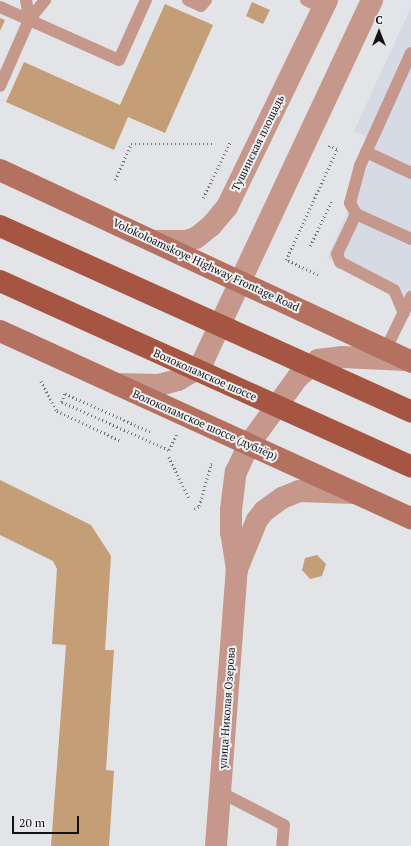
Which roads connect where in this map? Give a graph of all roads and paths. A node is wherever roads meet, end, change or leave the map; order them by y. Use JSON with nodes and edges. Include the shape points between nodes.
{"nodes":[{"id":1,"x":26,"y":0,"type":"edge"},
{"id":2,"x":45,"y":0,"type":"edge"},
{"id":3,"x":146,"y":0,"type":"edge"},
{"id":4,"x":188,"y":0,"type":"edge"},
{"id":5,"x":206,"y":0,"type":"edge"},
{"id":6,"x":372,"y":0,"type":"edge"},
{"id":7,"x":319,"y":3,"type":"edge"},
{"id":8,"x":0,"y":6,"type":"edge"},
{"id":9,"x":29,"y":20,"type":"junction"},
{"id":10,"x":411,"y":53,"type":"edge"},
{"id":11,"x":0,"y":86,"type":"edge"},
{"id":12,"x":231,"y":140,"type":"dead end"},
{"id":13,"x":213,"y":144,"type":"dead end"},
{"id":14,"x":366,"y":152,"type":"junction"},
{"id":15,"x":327,"y":153,"type":"dead end"},
{"id":16,"x":0,"y":170,"type":"edge"},
{"id":17,"x":411,"y":173,"type":"edge"},
{"id":18,"x":115,"y":180,"type":"dead end"},
{"id":19,"x":203,"y":198,"type":"dead end"},
{"id":20,"x":333,"y":198,"type":"dead end"},
{"id":21,"x":356,"y":214,"type":"junction"},
{"id":22,"x":0,"y":226,"type":"edge"},
{"id":23,"x":411,"y":239,"type":"edge"},
{"id":24,"x":153,"y":241,"type":"junction"},
{"id":25,"x":310,"y":246,"type":"dead end"},
{"id":26,"x":318,"y":275,"type":"dead end"},
{"id":27,"x":0,"y":281,"type":"edge"},
{"id":28,"x":241,"y":282,"type":"junction"},
{"id":29,"x":411,"y":297,"type":"edge"},
{"id":30,"x":404,"y":313,"type":"junction"},
{"id":31,"x":0,"y":331,"type":"edge"},
{"id":32,"x":386,"y":350,"type":"junction"},
{"id":33,"x":409,"y":361,"type":"edge"},
{"id":34,"x":41,"y":381,"type":"dead end"},
{"id":35,"x":115,"y":384,"type":"junction"},
{"id":36,"x":411,"y":412,"type":"edge"},
{"id":37,"x":150,"y":432,"type":"dead end"},
{"id":38,"x":177,"y":432,"type":"dead end"},
{"id":39,"x":121,"y":440,"type":"dead end"},
{"id":40,"x":249,"y":444,"type":"junction"},
{"id":41,"x":169,"y":457,"type":"dead end"},
{"id":42,"x":214,"y":465,"type":"dead end"},
{"id":43,"x":411,"y":467,"type":"edge"},
{"id":44,"x":358,"y":493,"type":"junction"},
{"id":45,"x":189,"y":498,"type":"dead end"},
{"id":46,"x":194,"y":509,"type":"dead end"},
{"id":47,"x":411,"y":518,"type":"edge"},
{"id":48,"x":237,"y":569,"type":"junction"},
{"id":49,"x":220,"y":792,"type":"junction"},
{"id":50,"x":216,"y":846,"type":"edge"},
{"id":51,"x":282,"y":846,"type":"edge"}],
"edges":[{"from":1,"to":9,"type":"lane"},
{"from":2,"to":9,"type":"lane"},
{"from":3,"to":9,"type":"lane","via":[[119,60]]},
{"from":4,"to":5,"type":"lane","via":[[201,6]]},
{"from":6,"to":28,"type":"street"},
{"from":7,"to":24,"type":"street","name":"Тушинская площадь","via":[[227,207],[211,226],[196,238],[186,241]]},
{"from":8,"to":9,"type":"lane"},
{"from":9,"to":11,"type":"lane"},
{"from":10,"to":14,"type":"lane"},
{"from":12,"to":19,"type":"path"},
{"from":13,"to":18,"type":"path","via":[[131,144]]},
{"from":14,"to":17,"type":"lane"},
{"from":14,"to":21,"type":"lane","via":[[350,203]]},
{"from":15,"to":26,"type":"path","via":[[330,146],[337,149],[286,260]]},
{"from":16,"to":24,"type":"street","name":"Volokoloamskoye Highway Frontage Road"},
{"from":20,"to":25,"type":"path"},
{"from":21,"to":23,"type":"lane"},
{"from":21,"to":30,"type":"lane","via":[[337,254],[340,262],[394,290]]},
{"from":22,"to":36,"type":"main road","bridge":true},
{"from":24,"to":28,"type":"street","name":"Volokoloamskoye Highway Frontage Road"},
{"from":27,"to":43,"type":"main road","name":"Волоколамское шоссе","bridge":true},
{"from":28,"to":32,"type":"street","name":"Volokoloamskoye Highway Frontage Road"},
{"from":28,"to":35,"type":"street","via":[[203,361],[192,372],[178,380],[159,385]]},
{"from":29,"to":30,"type":"lane"},
{"from":30,"to":32,"type":"lane"},
{"from":31,"to":35,"type":"street","name":"Волоколамское шоссе (дублёр)"},
{"from":32,"to":33,"type":"street","name":"Volokoloamskoye Highway Frontage Road"},
{"from":33,"to":40,"type":"street","name":"улица Николая Озерова","via":[[343,357],[318,360],[298,377]]},
{"from":34,"to":39,"type":"path","via":[[57,411]]},
{"from":35,"to":40,"type":"street","name":"Волоколамское шоссе (дублёр)"},
{"from":37,"to":38,"type":"path","via":[[66,394],[62,402],[169,450]]},
{"from":40,"to":44,"type":"street","name":"Волоколамское шоссе (дублёр)"},
{"from":40,"to":48,"type":"street","name":"улица Николая Озерова","via":[[236,472],[233,488],[231,533]]},
{"from":41,"to":45,"type":"path"},
{"from":42,"to":46,"type":"path","via":[[211,464],[199,506]]},
{"from":44,"to":47,"type":"street","name":"Волоколамское шоссе (дублёр)"},
{"from":44,"to":48,"type":"street","name":"улица Николая Озерова","via":[[299,491],[282,498],[264,511],[257,520]]},
{"from":48,"to":49,"type":"street","name":"улица Николая Озерова"},
{"from":49,"to":50,"type":"street","name":"улица Николая Озерова"},
{"from":49,"to":51,"type":"lane","via":[[284,825]]}]}
